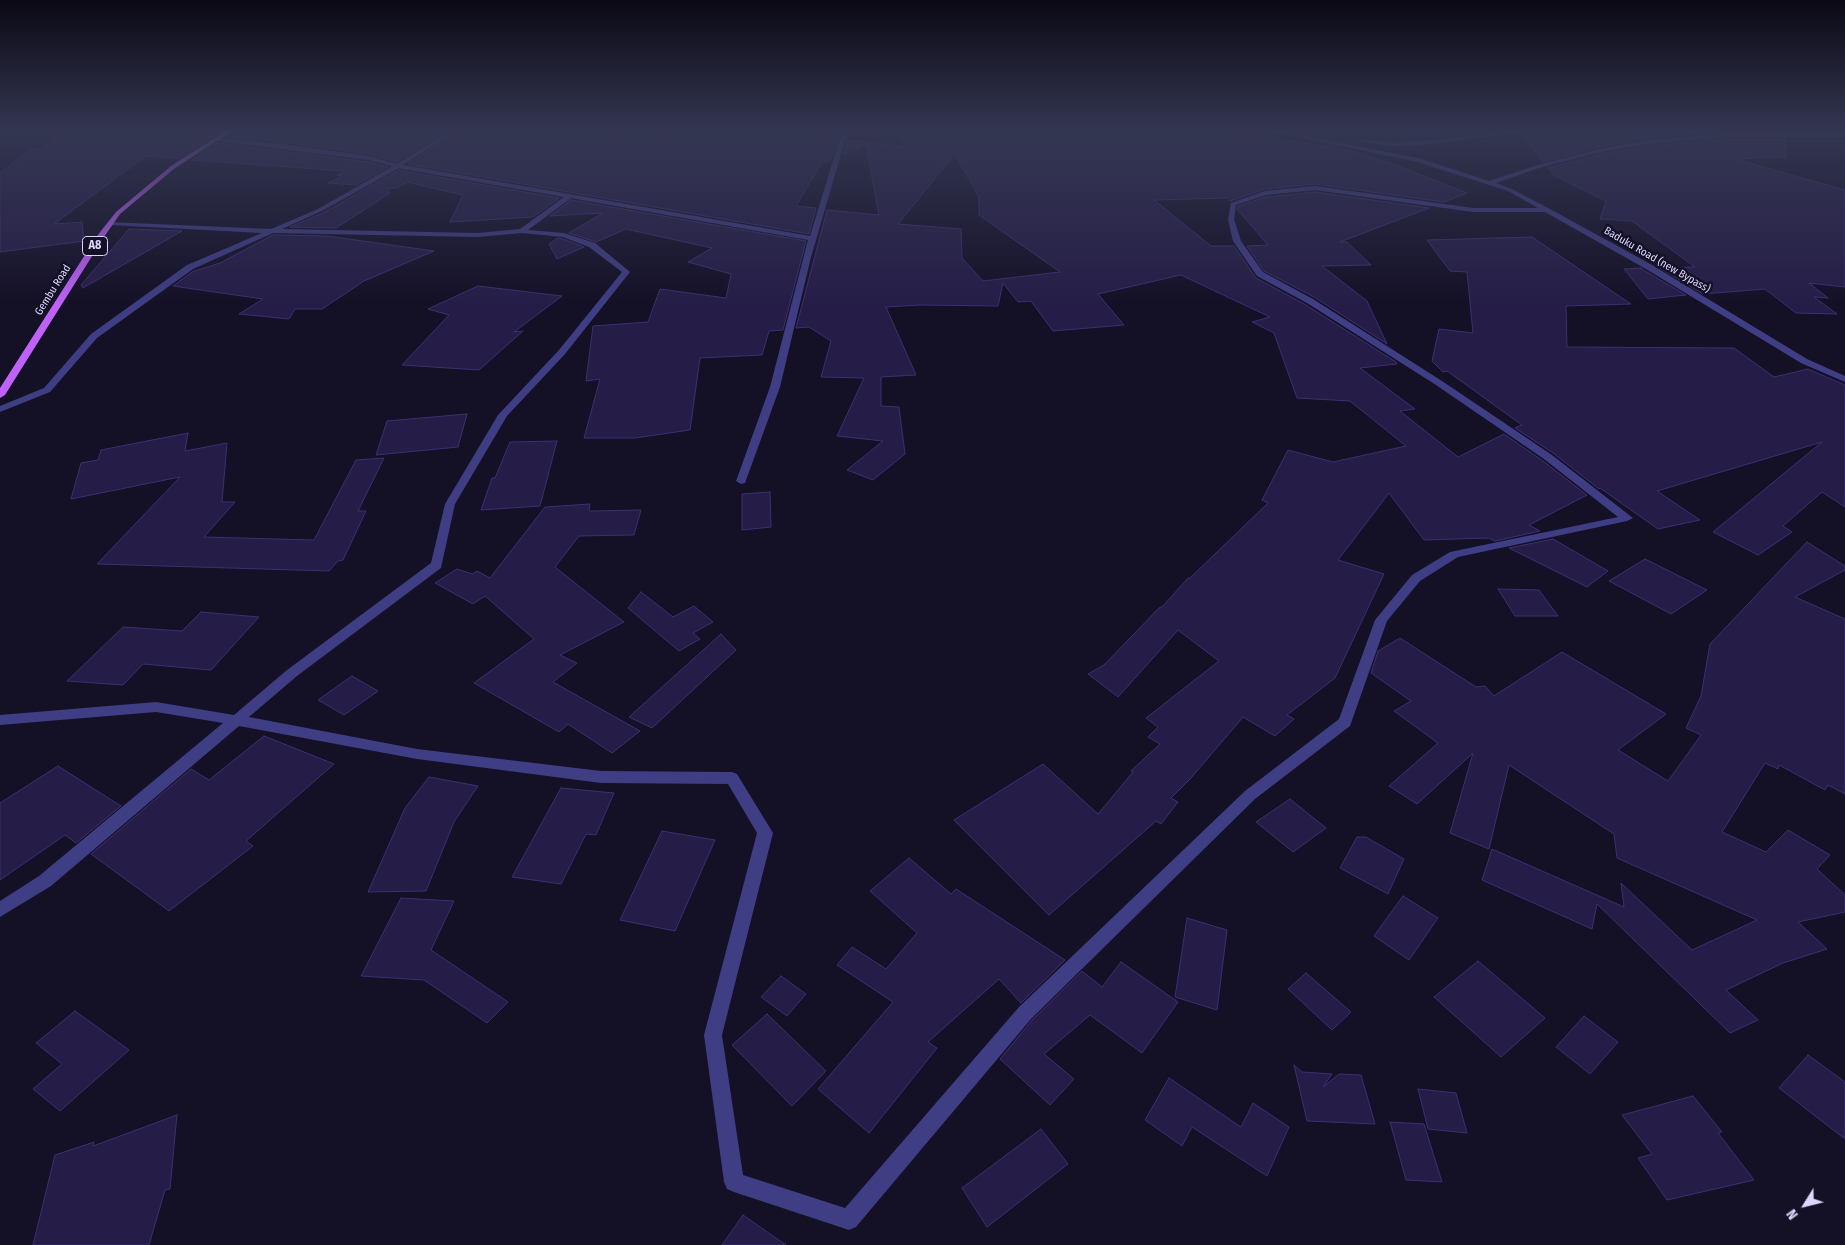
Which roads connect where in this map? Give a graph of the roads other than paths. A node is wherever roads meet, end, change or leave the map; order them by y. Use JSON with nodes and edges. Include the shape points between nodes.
{"nodes":[{"id":1,"x":145,"y":190,"type":"edge"},
{"id":2,"x":355,"y":190,"type":"edge"},
{"id":3,"x":537,"y":190,"type":"edge"},
{"id":4,"x":827,"y":190,"type":"edge"},
{"id":5,"x":1294,"y":190,"type":"edge"},
{"id":6,"x":1328,"y":190,"type":"edge"},
{"id":7,"x":1510,"y":190,"type":"edge"},
{"id":8,"x":571,"y":196,"type":"junction"},
{"id":9,"x":1548,"y":210,"type":"junction"},
{"id":10,"x":111,"y":223,"type":"junction"},
{"id":11,"x":271,"y":231,"type":"junction"},
{"id":12,"x":522,"y":231,"type":"junction"},
{"id":13,"x":813,"y":239,"type":"junction"},
{"id":14,"x":1845,"y":379,"type":"edge"},
{"id":15,"x":0,"y":395,"type":"edge"},
{"id":16,"x":0,"y":409,"type":"edge"},
{"id":17,"x":741,"y":481,"type":"dead end"},
{"id":18,"x":0,"y":720,"type":"edge"},
{"id":19,"x":236,"y":720,"type":"junction"},
{"id":20,"x":0,"y":910,"type":"edge"}],
"edges":[{"from":1,"to":10,"type":"main road","name":"Gembu Road","number":"A8"},
{"from":2,"to":11,"type":"street","via":[[320,210]]},
{"from":3,"to":8,"type":"street"},
{"from":4,"to":13,"type":"street"},
{"from":5,"to":19,"type":"street","via":[[1265,193],[1233,204],[1231,219],[1237,242],[1260,274],[1310,301],[1439,383],[1548,457],[1627,518],[1454,554],[1416,578],[1381,620],[1345,722],[1250,796],[1024,1014],[850,1220],[734,1182],[713,1035],[765,833],[732,778],[601,777],[416,754]]},
{"from":6,"to":9,"type":"street","via":[[1473,210]]},
{"from":7,"to":9,"type":"street","name":"Baduku Road (new Bypass)"},
{"from":8,"to":12,"type":"street"},
{"from":8,"to":13,"type":"street"},
{"from":9,"to":14,"type":"street","name":"Baduku Road (new Bypass)","via":[[1804,361]]},
{"from":10,"to":11,"type":"street"},
{"from":10,"to":15,"type":"main road","name":"Gembu Road","number":"A8"},
{"from":11,"to":12,"type":"street","via":[[478,235]]},
{"from":11,"to":16,"type":"street","via":[[190,267],[94,336],[47,390]]},
{"from":12,"to":19,"type":"street","via":[[564,235],[592,245],[626,272],[562,352],[503,415],[450,504],[436,565],[292,673]]},
{"from":13,"to":17,"type":"street","via":[[775,387]]},
{"from":18,"to":19,"type":"street","via":[[156,707]]},
{"from":19,"to":20,"type":"street","via":[[45,882]]}]}
